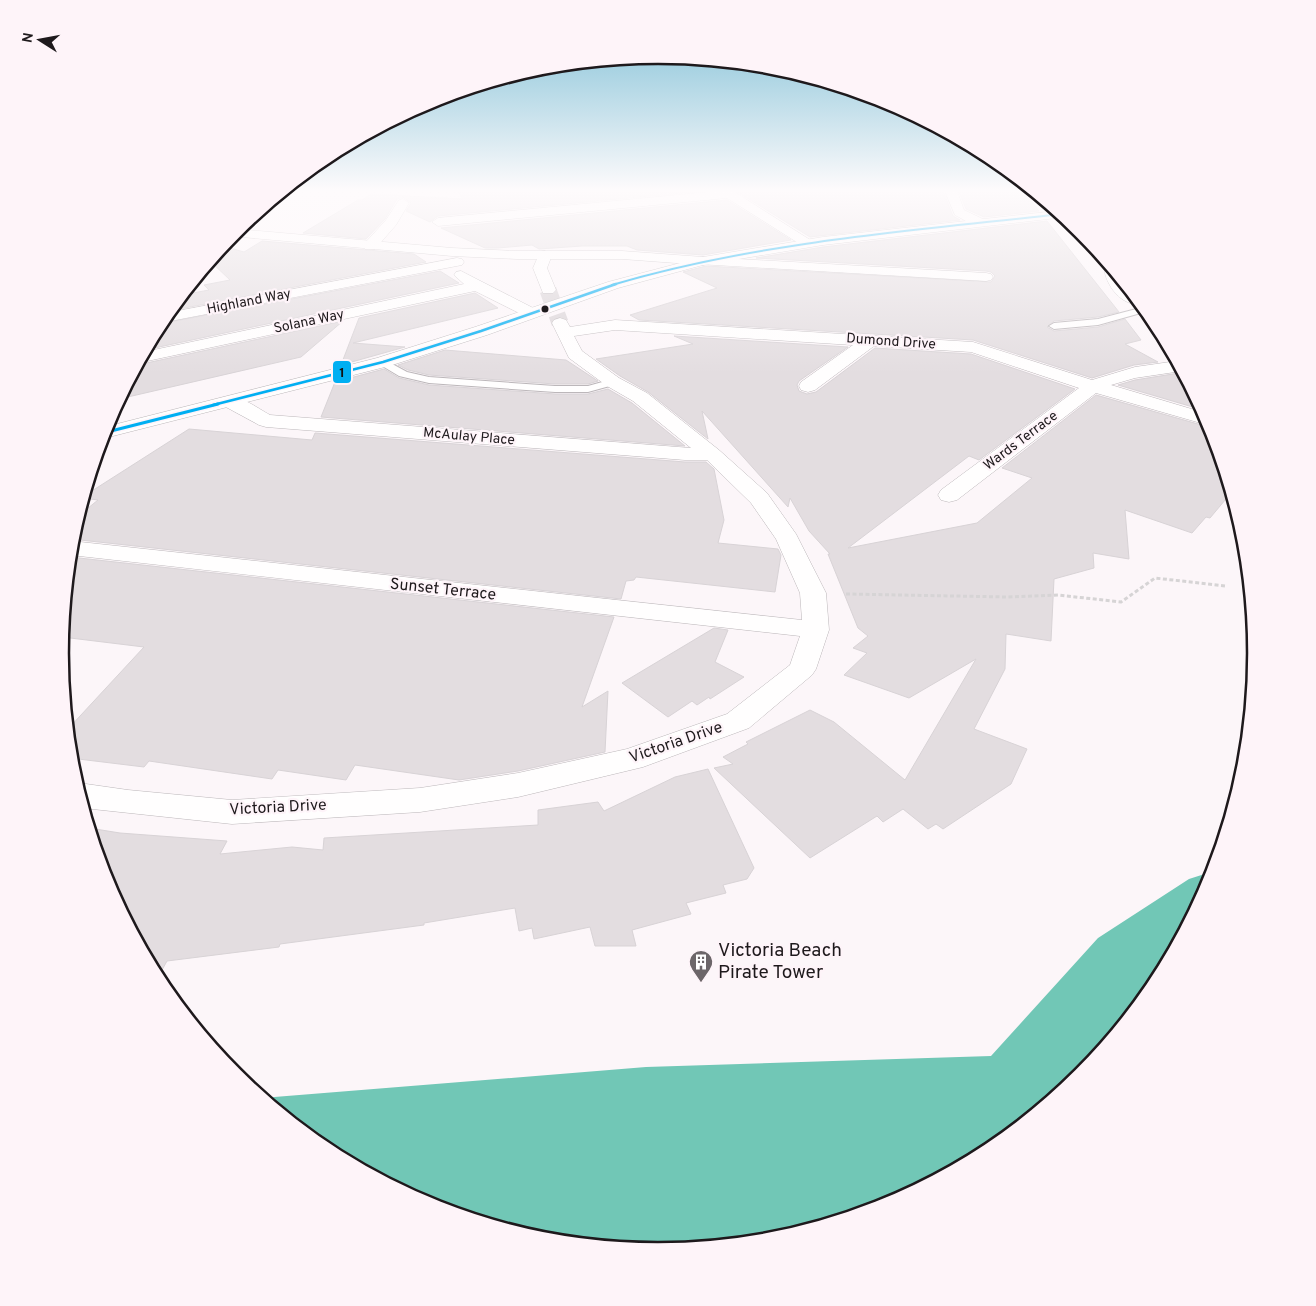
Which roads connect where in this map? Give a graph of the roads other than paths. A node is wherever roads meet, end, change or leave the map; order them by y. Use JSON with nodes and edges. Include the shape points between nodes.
{"nodes":[{"id":1,"x":453,"y":252,"type":"edge"},
{"id":2,"x":755,"y":252,"type":"edge"},
{"id":3,"x":482,"y":254,"type":"junction"},
{"id":4,"x":545,"y":255,"type":"junction"},
{"id":5,"x":702,"y":261,"type":"junction"},
{"id":6,"x":446,"y":264,"type":"junction"},
{"id":7,"x":986,"y":277,"type":"dead end"},
{"id":8,"x":1114,"y":280,"type":"edge"},
{"id":9,"x":477,"y":286,"type":"junction"},
{"id":10,"x":548,"y":290,"type":"tunnel mouth"},
{"id":11,"x":1123,"y":291,"type":"edge"},
{"id":12,"x":1138,"y":312,"type":"edge"},
{"id":13,"x":531,"y":313,"type":"junction"},
{"id":14,"x":175,"y":317,"type":"edge"},
{"id":15,"x":1054,"y":326,"type":"dead end"},
{"id":16,"x":562,"y":328,"type":"joint"},
{"id":17,"x":871,"y":340,"type":"junction"},
{"id":18,"x":149,"y":356,"type":"edge"},
{"id":19,"x":383,"y":362,"type":"junction"},
{"id":20,"x":1173,"y":367,"type":"edge"},
{"id":21,"x":613,"y":382,"type":"junction"},
{"id":22,"x":808,"y":386,"type":"dead end"},
{"id":23,"x":1093,"y":386,"type":"junction"},
{"id":24,"x":231,"y":402,"type":"junction"},
{"id":25,"x":1197,"y":417,"type":"edge"},
{"id":26,"x":113,"y":431,"type":"edge"},
{"id":27,"x":712,"y":454,"type":"junction"},
{"id":28,"x":949,"y":495,"type":"dead end"},
{"id":29,"x":78,"y":549,"type":"edge"},
{"id":30,"x":816,"y":630,"type":"junction"},
{"id":31,"x":87,"y":796,"type":"edge"}],
"edges":[{"from":1,"to":3,"type":"main road"},
{"from":2,"to":5,"type":"main road"},
{"from":3,"to":4,"type":"main road"},
{"from":3,"to":6,"type":"main road","name":"Highland Way"},
{"from":4,"to":5,"type":"main road","via":[[622,255]]},
{"from":4,"to":10,"type":"main road","via":[[540,268]]},
{"from":5,"to":7,"type":"main road"},
{"from":5,"to":13,"type":"main road","via":[[650,274]]},
{"from":6,"to":9,"type":"main road"},
{"from":6,"to":14,"type":"main road","name":"Highland Way"},
{"from":8,"to":11,"type":"main road"},
{"from":9,"to":13,"type":"main road"},
{"from":9,"to":18,"type":"main road","name":"Solana Way"},
{"from":12,"to":15,"type":"lane","via":[[1098,322]]},
{"from":13,"to":19,"type":"main road"},
{"from":16,"to":17,"type":"main road","name":"Dumond Drive","via":[[615,325]]},
{"from":16,"to":21,"type":"main road","name":"Victoria Drive","via":[[575,354]]},
{"from":17,"to":22,"type":"main road"},
{"from":17,"to":23,"type":"main road","name":"Dumond Drive","via":[[973,348]]},
{"from":19,"to":21,"type":"lane","via":[[403,374],[430,380],[555,389],[588,389]]},
{"from":19,"to":24,"type":"main road"},
{"from":20,"to":23,"type":"main road","name":"Wards Terrace","via":[[1144,370]]},
{"from":21,"to":27,"type":"main road","name":"Victoria Drive","via":[[640,397]]},
{"from":23,"to":25,"type":"main road","name":"Dumond Drive"},
{"from":23,"to":28,"type":"main road","name":"Wards Terrace"},
{"from":24,"to":26,"type":"main road"},
{"from":24,"to":27,"type":"main road","name":"McAulay Place","via":[[266,421]]},
{"from":27,"to":30,"type":"main road","name":"Victoria Drive","via":[[758,498],[788,539],[813,593]]},
{"from":29,"to":30,"type":"main road","name":"Sunset Terrace"},
{"from":30,"to":31,"type":"main road","name":"Victoria Drive","via":[[802,669],[738,721],[632,759],[527,783],[420,800],[232,812]]}]}
